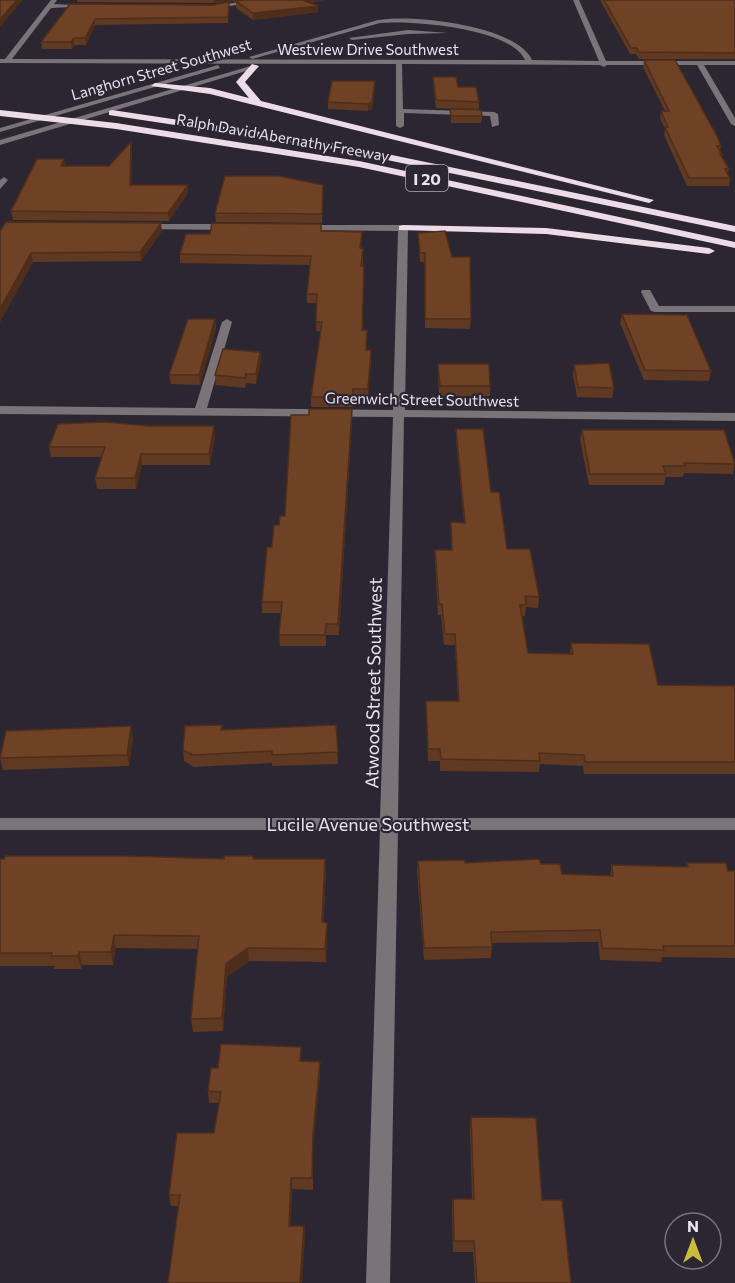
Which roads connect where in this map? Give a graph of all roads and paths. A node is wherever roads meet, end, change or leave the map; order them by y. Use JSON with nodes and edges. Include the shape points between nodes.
{"nodes":[{"id":1,"x":268,"y":0,"type":"edge"},
{"id":2,"x":576,"y":0,"type":"edge"},
{"id":3,"x":51,"y":3,"type":"edge"},
{"id":4,"x":96,"y":6,"type":"edge"},
{"id":5,"x":202,"y":7,"type":"edge"},
{"id":6,"x":401,"y":21,"type":"junction"},
{"id":7,"x":474,"y":37,"type":"junction"},
{"id":8,"x":352,"y":38,"type":"junction"},
{"id":9,"x":322,"y":47,"type":"dead end"},
{"id":10,"x":300,"y":53,"type":"dead end"},
{"id":11,"x":735,"y":53,"type":"edge"},
{"id":12,"x":4,"y":61,"type":"edge"},
{"id":13,"x":399,"y":63,"type":"junction"},
{"id":14,"x":699,"y":63,"type":"junction"},
{"id":15,"x":734,"y":63,"type":"edge"},
{"id":16,"x":512,"y":64,"type":"junction"},
{"id":17,"x":530,"y":64,"type":"junction"},
{"id":18,"x":604,"y":64,"type":"junction"},
{"id":19,"x":255,"y":66,"type":"junction"},
{"id":20,"x":155,"y":86,"type":"junction"},
{"id":21,"x":186,"y":88,"type":"junction"},
{"id":22,"x":258,"y":103,"type":"junction"},
{"id":23,"x":46,"y":106,"type":"dead end"},
{"id":24,"x":400,"y":111,"type":"junction"},
{"id":25,"x":0,"y":113,"type":"edge"},
{"id":26,"x":735,"y":124,"type":"edge"},
{"id":27,"x":495,"y":125,"type":"dead end"},
{"id":28,"x":400,"y":126,"type":"dead end"},
{"id":29,"x":0,"y":130,"type":"edge"},
{"id":30,"x":0,"y":143,"type":"edge"},
{"id":31,"x":735,"y":221,"type":"edge"},
{"id":32,"x":130,"y":226,"type":"edge"},
{"id":33,"x":248,"y":227,"type":"edge"},
{"id":34,"x":295,"y":228,"type":"edge"},
{"id":35,"x":403,"y":228,"type":"junction"},
{"id":36,"x":735,"y":229,"type":"edge"},
{"id":37,"x":735,"y":245,"type":"edge"},
{"id":38,"x":735,"y":254,"type":"edge"},
{"id":39,"x":646,"y":292,"type":"dead end"},
{"id":40,"x":735,"y":309,"type":"edge"},
{"id":41,"x":226,"y":322,"type":"dead end"},
{"id":42,"x":0,"y":410,"type":"edge"},
{"id":43,"x":200,"y":412,"type":"junction"},
{"id":44,"x":399,"y":414,"type":"junction"},
{"id":45,"x":735,"y":417,"type":"edge"},
{"id":46,"x":0,"y":824,"type":"edge"},
{"id":47,"x":389,"y":824,"type":"junction"},
{"id":48,"x":735,"y":824,"type":"edge"},
{"id":49,"x":378,"y":1283,"type":"edge"}],
"edges":[{"from":1,"to":5,"type":"street"},
{"from":2,"to":18,"type":"street"},
{"from":3,"to":4,"type":"street"},
{"from":3,"to":12,"type":"street"},
{"from":6,"to":7,"type":"street","name":"Langhorn Street Southwest"},
{"from":6,"to":8,"type":"street","name":"Langhorn Street Southwest"},
{"from":6,"to":17,"type":"street","name":"Langhorn Street Southwest","via":[[414,19],[495,36],[521,49]]},
{"from":6,"to":20,"type":"street","name":"Langhorn Street Southwest","via":[[380,21]]},
{"from":7,"to":8,"type":"street","via":[[408,32]]},
{"from":7,"to":16,"type":"street","name":"Langhorn Street Southwest","via":[[509,51]]},
{"from":8,"to":9,"type":"street","name":"Langhorn Street Southwest"},
{"from":10,"to":19,"type":"street","name":"Langhorn Street Southwest"},
{"from":11,"to":15,"type":"street"},
{"from":12,"to":13,"type":"street","name":"Westview Drive Southwest"},
{"from":13,"to":16,"type":"street","name":"Westview Drive Southwest"},
{"from":13,"to":24,"type":"street"},
{"from":14,"to":15,"type":"street","name":"Westview Drive Southwest"},
{"from":14,"to":18,"type":"street","name":"Westview Drive Southwest"},
{"from":14,"to":26,"type":"street"},
{"from":16,"to":17,"type":"street","name":"Westview Drive Southwest"},
{"from":17,"to":18,"type":"street","name":"Westview Drive Southwest"},
{"from":19,"to":21,"type":"street","name":"Langhorn Street Southwest"},
{"from":19,"to":22,"type":"highway","via":[[240,82]]},
{"from":20,"to":21,"type":"highway"},
{"from":20,"to":29,"type":"street","name":"Langhorn Street Southwest"},
{"from":21,"to":22,"type":"highway"},
{"from":21,"to":30,"type":"street","name":"Langhorn Street Southwest"},
{"from":22,"to":31,"type":"highway"},
{"from":23,"to":36,"type":"highway","name":"Ralph David Abernathy Freeway","number":"I 20","via":[[149,117],[334,146]]},
{"from":24,"to":27,"type":"street","via":[[494,114]]},
{"from":24,"to":28,"type":"street"},
{"from":25,"to":37,"type":"highway","name":"Ralph David Abernathy Freeway","number":"I 20","via":[[116,126],[359,164]]},
{"from":32,"to":33,"type":"street"},
{"from":34,"to":35,"type":"street"},
{"from":35,"to":38,"type":"highway","via":[[546,231]]},
{"from":35,"to":44,"type":"street","name":"Atwood Street Southwest"},
{"from":39,"to":40,"type":"street","via":[[654,309]]},
{"from":41,"to":43,"type":"street"},
{"from":42,"to":43,"type":"street","name":"Greenwich Street Southwest"},
{"from":43,"to":44,"type":"street","name":"Greenwich Street Southwest"},
{"from":44,"to":45,"type":"street","name":"Greenwich Street Southwest"},
{"from":44,"to":47,"type":"street","name":"Atwood Street Southwest"},
{"from":46,"to":47,"type":"street","name":"Lucile Avenue Southwest"},
{"from":47,"to":48,"type":"street","name":"Lucile Avenue Southwest"},
{"from":47,"to":49,"type":"street","name":"Atwood Street Southwest"}]}
